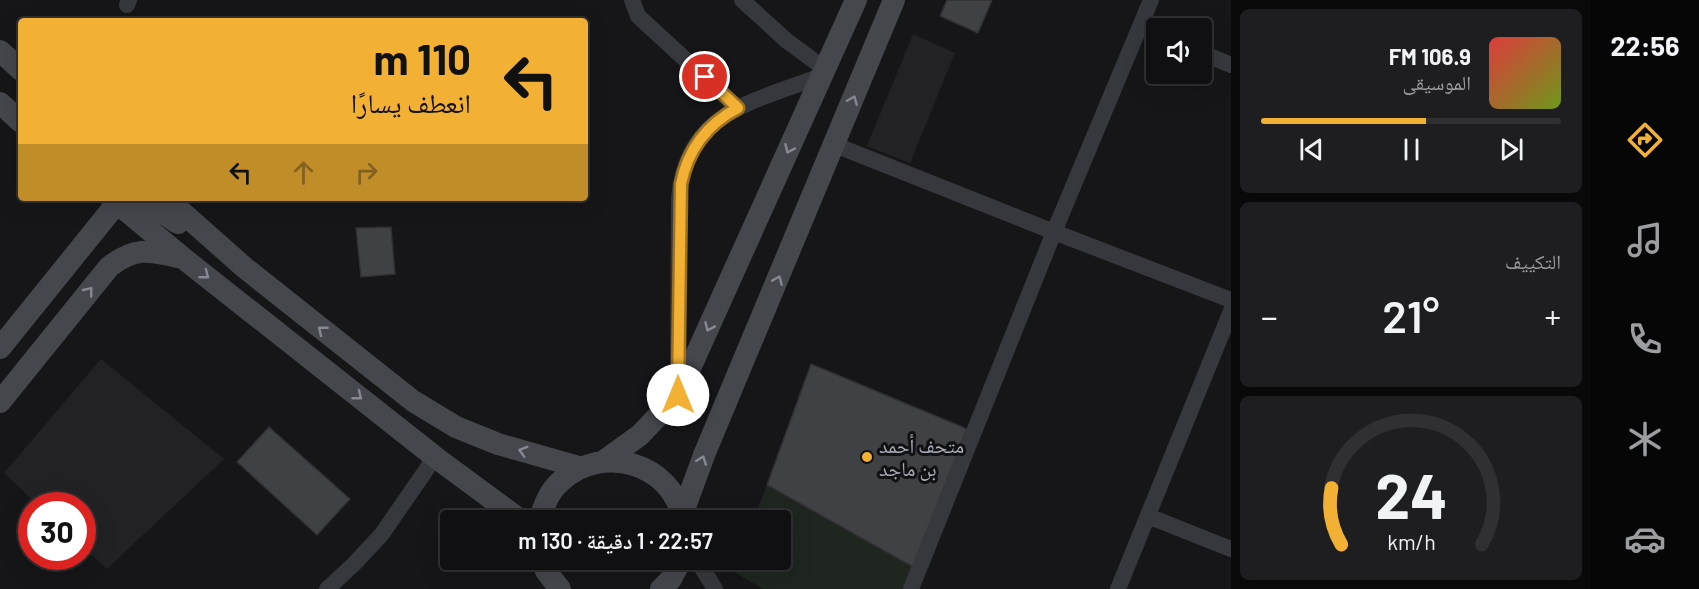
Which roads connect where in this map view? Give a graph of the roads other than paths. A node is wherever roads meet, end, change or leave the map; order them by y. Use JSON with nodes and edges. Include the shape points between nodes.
{"nodes":[{"id":1,"x":632,"y":0,"type":"edge"},
{"id":2,"x":742,"y":0,"type":"edge"},
{"id":3,"x":856,"y":0,"type":"edge"},
{"id":4,"x":894,"y":0,"type":"edge"},
{"id":5,"x":1151,"y":0,"type":"edge"},
{"id":6,"x":1140,"y":28,"type":"junction"},
{"id":7,"x":1146,"y":30,"type":"edge"},
{"id":8,"x":0,"y":51,"type":"edge"},
{"id":9,"x":1212,"y":57,"type":"edge"},
{"id":10,"x":1231,"y":65,"type":"edge"},
{"id":11,"x":18,"y":66,"type":"edge"},
{"id":12,"x":823,"y":72,"type":"junction"},
{"id":13,"x":0,"y":103,"type":"edge"},
{"id":14,"x":738,"y":108,"type":"junction"},
{"id":15,"x":18,"y":119,"type":"edge"},
{"id":16,"x":835,"y":145,"type":"junction"},
{"id":17,"x":114,"y":201,"type":"edge"},
{"id":18,"x":169,"y":201,"type":"edge"},
{"id":19,"x":1054,"y":232,"type":"junction"},
{"id":20,"x":183,"y":258,"type":"junction"},
{"id":21,"x":245,"y":268,"type":"junction"},
{"id":22,"x":48,"y":289,"type":"junction"},
{"id":23,"x":1231,"y":300,"type":"edge"},
{"id":24,"x":1231,"y":311,"type":"edge"},
{"id":25,"x":0,"y":348,"type":"edge"},
{"id":26,"x":678,"y":395,"type":"junction"},
{"id":27,"x":4,"y":397,"type":"edge"},
{"id":28,"x":435,"y":457,"type":"junction"},
{"id":29,"x":604,"y":460,"type":"junction"},
{"id":30,"x":579,"y":467,"type":"junction"},
{"id":31,"x":507,"y":510,"type":"edge"},
{"id":32,"x":542,"y":510,"type":"edge"},
{"id":33,"x":679,"y":510,"type":"edge"},
{"id":34,"x":686,"y":510,"type":"edge"},
{"id":35,"x":1148,"y":516,"type":"junction"},
{"id":36,"x":1231,"y":549,"type":"edge"},
{"id":37,"x":546,"y":570,"type":"edge"},
{"id":38,"x":676,"y":570,"type":"edge"},
{"id":39,"x":703,"y":570,"type":"edge"},
{"id":40,"x":327,"y":589,"type":"edge"},
{"id":41,"x":560,"y":589,"type":"edge"},
{"id":42,"x":661,"y":589,"type":"edge"},
{"id":43,"x":715,"y":589,"type":"edge"},
{"id":44,"x":911,"y":589,"type":"edge"},
{"id":45,"x":1118,"y":589,"type":"edge"}],
"edges":[{"from":1,"to":14,"type":"street","via":[[638,16]]},
{"from":2,"to":12,"type":"street"},
{"from":3,"to":12,"type":"street"},
{"from":16,"to":4,"type":"street","one_way":true},
{"from":5,"to":6,"type":"street"},
{"from":6,"to":7,"type":"street"},
{"from":6,"to":19,"type":"street"},
{"from":8,"to":11,"type":"street"},
{"from":9,"to":10,"type":"street"},
{"from":12,"to":14,"type":"street"},
{"from":12,"to":26,"type":"street","one_way":true},
{"from":13,"to":15,"type":"street"},
{"from":14,"to":26,"type":"street","via":[[714,123],[696,144],[681,184]]},
{"from":16,"to":19,"type":"street"},
{"from":34,"to":16,"type":"street","one_way":true,"via":[[704,456]]},
{"from":17,"to":20,"type":"street"},
{"from":17,"to":21,"type":"street","via":[[140,201],[152,206]]},
{"from":17,"to":22,"type":"street"},
{"from":18,"to":21,"type":"street"},
{"from":19,"to":23,"type":"street"},
{"from":19,"to":44,"type":"street"},
{"from":27,"to":20,"type":"street","one_way":true,"via":[[121,257],[152,251]]},
{"from":20,"to":28,"type":"street","one_way":true},
{"from":30,"to":21,"type":"street","one_way":true,"via":[[498,444],[456,427],[412,401]]},
{"from":22,"to":25,"type":"street"},
{"from":22,"to":27,"type":"street","via":[[62,289],[64,306]]},
{"from":24,"to":35,"type":"street"},
{"from":26,"to":29,"type":"street","via":[[640,435]]},
{"from":28,"to":31,"type":"street"},
{"from":28,"to":40,"type":"street","via":[[382,534]]},
{"from":29,"to":30,"type":"street"},
{"from":29,"to":33,"type":"street","via":[[630,463],[653,473],[671,491]]},
{"from":30,"to":32,"type":"street","via":[[560,481]]},
{"from":35,"to":36,"type":"street"},
{"from":35,"to":45,"type":"street"},
{"from":37,"to":41,"type":"street"},
{"from":38,"to":42,"type":"street"},
{"from":39,"to":43,"type":"street"}]}
